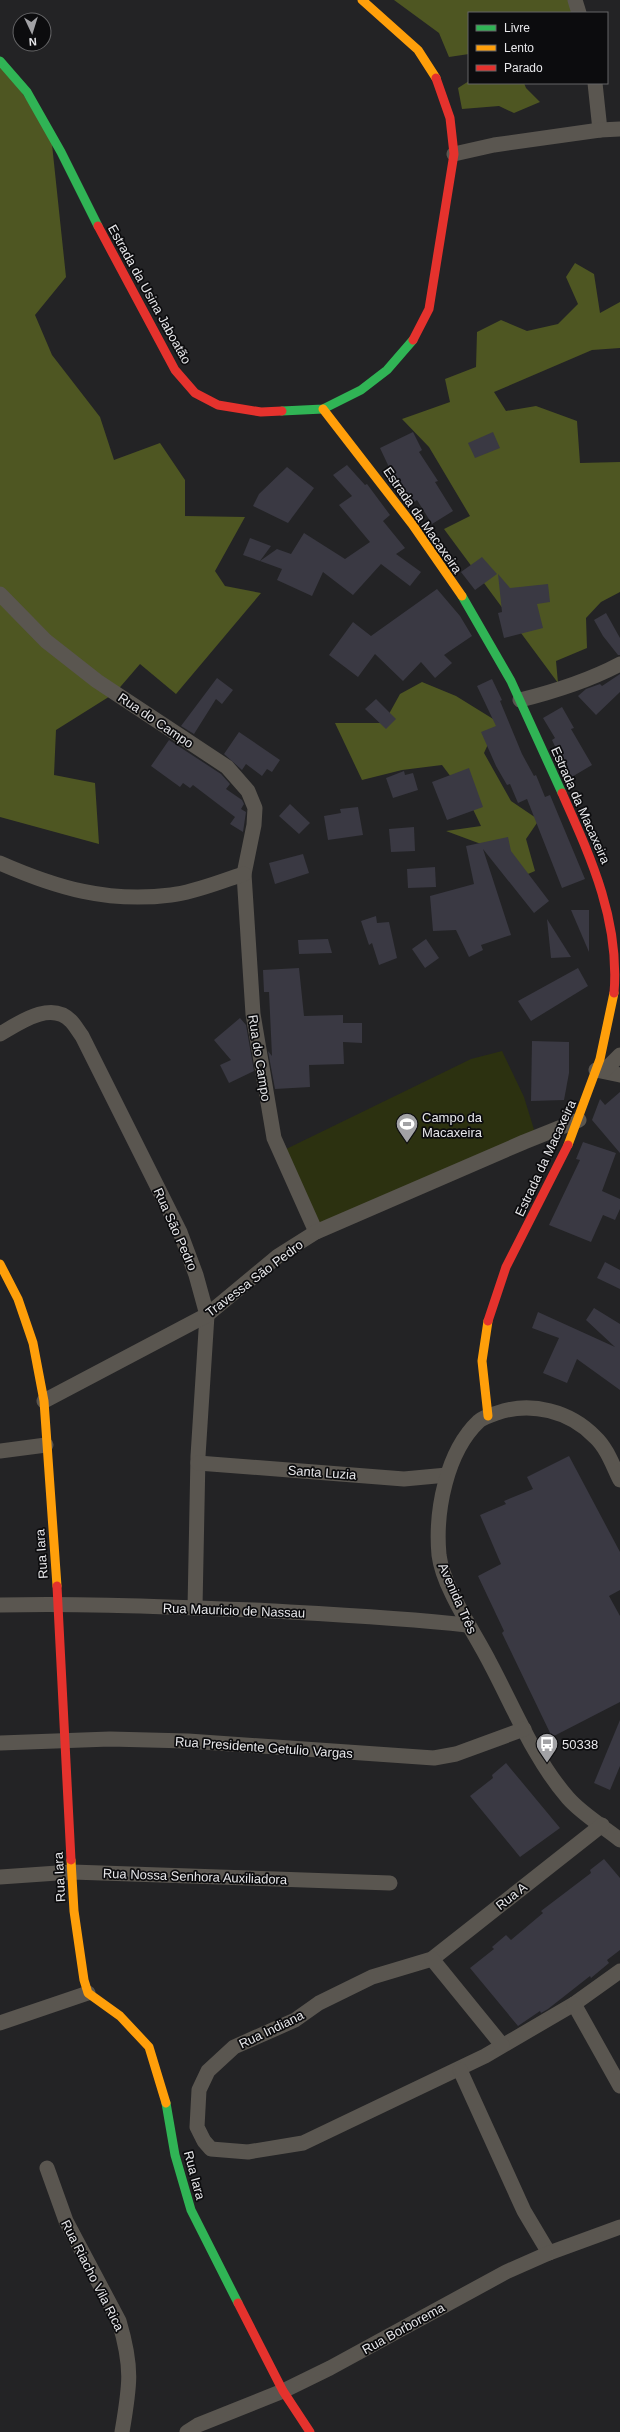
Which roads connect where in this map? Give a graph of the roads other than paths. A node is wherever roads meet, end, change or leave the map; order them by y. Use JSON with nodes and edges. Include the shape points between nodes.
{"nodes":[{"id":1,"x":362,"y":0,"type":"edge"},
{"id":2,"x":575,"y":0,"type":"edge"},
{"id":3,"x":579,"y":12,"type":"edge"},
{"id":4,"x":0,"y":61,"type":"edge"},
{"id":5,"x":595,"y":84,"type":"edge"},
{"id":6,"x":620,"y":129,"type":"edge"},
{"id":7,"x":600,"y":130,"type":"junction"},
{"id":8,"x":454,"y":154,"type":"junction"},
{"id":9,"x":323,"y":409,"type":"junction"},
{"id":10,"x":0,"y":594,"type":"edge"},
{"id":11,"x":620,"y":664,"type":"edge"},
{"id":12,"x":520,"y":700,"type":"junction"},
{"id":13,"x":0,"y":863,"type":"edge"},
{"id":14,"x":244,"y":874,"type":"junction"},
{"id":15,"x":0,"y":1034,"type":"edge"},
{"id":16,"x":620,"y":1055,"type":"edge"},
{"id":17,"x":600,"y":1070,"type":"junction"},
{"id":18,"x":620,"y":1075,"type":"edge"},
{"id":19,"x":579,"y":1120,"type":"junction"},
{"id":20,"x":316,"y":1232,"type":"junction"},
{"id":21,"x":0,"y":1264,"type":"edge"},
{"id":22,"x":207,"y":1315,"type":"junction"},
{"id":23,"x":44,"y":1401,"type":"junction"},
{"id":24,"x":488,"y":1416,"type":"junction"},
{"id":25,"x":46,"y":1446,"type":"junction"},
{"id":26,"x":0,"y":1451,"type":"edge"},
{"id":27,"x":198,"y":1463,"type":"junction"},
{"id":28,"x":447,"y":1475,"type":"junction"},
{"id":29,"x":620,"y":1480,"type":"edge"},
{"id":30,"x":0,"y":1604,"type":"edge"},
{"id":31,"x":58,"y":1604,"type":"junction"},
{"id":32,"x":195,"y":1608,"type":"junction"},
{"id":33,"x":467,"y":1625,"type":"junction"},
{"id":34,"x":524,"y":1730,"type":"junction"},
{"id":35,"x":64,"y":1741,"type":"junction"},
{"id":36,"x":0,"y":1743,"type":"edge"},
{"id":37,"x":602,"y":1825,"type":"junction"},
{"id":38,"x":620,"y":1840,"type":"edge"},
{"id":39,"x":72,"y":1872,"type":"junction"},
{"id":40,"x":0,"y":1877,"type":"edge"},
{"id":41,"x":390,"y":1883,"type":"dead end"},
{"id":42,"x":425,"y":1961,"type":"junction"},
{"id":43,"x":620,"y":1971,"type":"edge"},
{"id":44,"x":88,"y":1993,"type":"junction"},
{"id":45,"x":574,"y":2004,"type":"junction"},
{"id":46,"x":0,"y":2023,"type":"edge"},
{"id":47,"x":502,"y":2045,"type":"junction"},
{"id":48,"x":460,"y":2070,"type":"junction"},
{"id":49,"x":620,"y":2086,"type":"edge"},
{"id":50,"x":47,"y":2168,"type":"dead end"},
{"id":51,"x":620,"y":2227,"type":"edge"},
{"id":52,"x":549,"y":2253,"type":"junction"},
{"id":53,"x":283,"y":2391,"type":"junction"},
{"id":54,"x":122,"y":2432,"type":"edge"},
{"id":55,"x":187,"y":2432,"type":"edge"},
{"id":56,"x":310,"y":2432,"type":"edge"}],
"edges":[{"from":1,"to":8,"type":"street","name":"Estrada da Usina Jaboatão","via":[[418,50],[439,82],[450,118]]},
{"from":2,"to":3,"type":"street"},
{"from":4,"to":9,"type":"street","name":"Estrada da Usina Jaboatão","via":[[27,92],[175,370],[195,393],[218,405],[261,412]]},
{"from":5,"to":7,"type":"street"},
{"from":6,"to":7,"type":"street"},
{"from":7,"to":8,"type":"street","via":[[494,145]]},
{"from":8,"to":9,"type":"street","name":"Estrada da Usina Jaboatão","via":[[429,309],[413,340],[387,370],[361,390]]},
{"from":9,"to":12,"type":"street","name":"Estrada da Macaxeira","via":[[408,516],[491,645]]},
{"from":10,"to":14,"type":"street","name":"Rua do Campo","via":[[52,645],[97,681],[227,768],[248,791],[255,808]]},
{"from":11,"to":12,"type":"street","via":[[572,686]]},
{"from":12,"to":17,"type":"street","name":"Estrada da Macaxeira","via":[[606,897],[615,957],[615,984]]},
{"from":13,"to":14,"type":"street","via":[[96,896],[172,895]]},
{"from":14,"to":20,"type":"street","name":"Rua do Campo","via":[[253,1014],[269,1114],[274,1138]]},
{"from":15,"to":22,"type":"street","name":"Rua São Pedro","via":[[40,1013],[59,1013],[70,1020],[82,1036],[180,1232]]},
{"from":16,"to":17,"type":"street"},
{"from":17,"to":18,"type":"street"},
{"from":17,"to":19,"type":"street","name":"Estrada da Macaxeira"},
{"from":19,"to":20,"type":"street","name":"Travessa São Pedro"},
{"from":19,"to":24,"type":"street","name":"Estrada da Macaxeira","via":[[505,1272],[494,1300],[482,1358]]},
{"from":20,"to":22,"type":"street","name":"Travessa São Pedro","via":[[278,1256]]},
{"from":21,"to":23,"type":"street","name":"Rua Iara","via":[[18,1299],[33,1343]]},
{"from":22,"to":23,"type":"street","name":"Travessa São Pedro"},
{"from":22,"to":27,"type":"street","name":"Rua São Pedro"},
{"from":23,"to":25,"type":"street","name":"Rua Iara"},
{"from":24,"to":28,"type":"street","name":"Avenida Três","via":[[472,1429],[455,1455]]},
{"from":24,"to":29,"type":"street","name":"Avenida Três","via":[[521,1407],[559,1414],[596,1438]]},
{"from":25,"to":26,"type":"street"},
{"from":25,"to":31,"type":"street","name":"Rua Iara"},
{"from":27,"to":28,"type":"street","name":"Santa Luzia","via":[[404,1478]]},
{"from":27,"to":32,"type":"street","name":"Rua São Pedro"},
{"from":28,"to":33,"type":"street","name":"Avenida Três","via":[[441,1516],[440,1556]]},
{"from":30,"to":31,"type":"street","name":"Rua Mauricio de Nassau"},
{"from":31,"to":32,"type":"street","name":"Rua Mauricio de Nassau"},
{"from":31,"to":35,"type":"street","name":"Rua Iara"},
{"from":32,"to":33,"type":"street","name":"Rua Mauricio de Nassau","via":[[399,1617]]},
{"from":33,"to":34,"type":"street","name":"Avenida Três","via":[[489,1661]]},
{"from":34,"to":35,"type":"street","name":"Rua Presidente Getulio Vargas","via":[[456,1754],[434,1758],[188,1741]]},
{"from":34,"to":37,"type":"street","name":"Avenida Três","via":[[539,1758],[569,1800]]},
{"from":35,"to":36,"type":"street","name":"Rua Presidente Getulio Vargas"},
{"from":35,"to":39,"type":"street","name":"Rua Iara"},
{"from":37,"to":38,"type":"street","name":"Avenida Três"},
{"from":37,"to":42,"type":"street","name":"Rua A"},
{"from":39,"to":40,"type":"street","name":"Rua Nossa Senhora Auxiliadora"},
{"from":39,"to":41,"type":"street","name":"Rua Nossa Senhora Auxiliadora"},
{"from":39,"to":44,"type":"street","name":"Rua Iara","via":[[74,1911]]},
{"from":42,"to":47,"type":"street"},
{"from":42,"to":48,"type":"street","name":"Rua Indiana","via":[[372,1977],[318,2003],[295,2020],[234,2047],[208,2071],[200,2090],[197,2127],[211,2149],[248,2152],[303,2143]]},
{"from":43,"to":45,"type":"street","name":"Rua Indiana"},
{"from":44,"to":46,"type":"street"},
{"from":44,"to":53,"type":"street","name":"Rua Iara","via":[[120,2016],[149,2047],[165,2097],[175,2155],[191,2210]]},
{"from":45,"to":47,"type":"street","name":"Rua Indiana"},
{"from":45,"to":49,"type":"street"},
{"from":47,"to":48,"type":"street","name":"Rua Indiana"},
{"from":48,"to":52,"type":"street","via":[[518,2197]]},
{"from":50,"to":54,"type":"street","name":"Rua Riacho Vila Rica","via":[[66,2221],[119,2321],[124,2338],[130,2373],[129,2398]]},
{"from":51,"to":52,"type":"street","name":"Rua Borborema"},
{"from":52,"to":53,"type":"street","name":"Rua Borborema","via":[[506,2272]]},
{"from":53,"to":55,"type":"street","name":"Rua Borborema","via":[[198,2425]]},
{"from":53,"to":56,"type":"street","name":"Rua Iara"}]}
